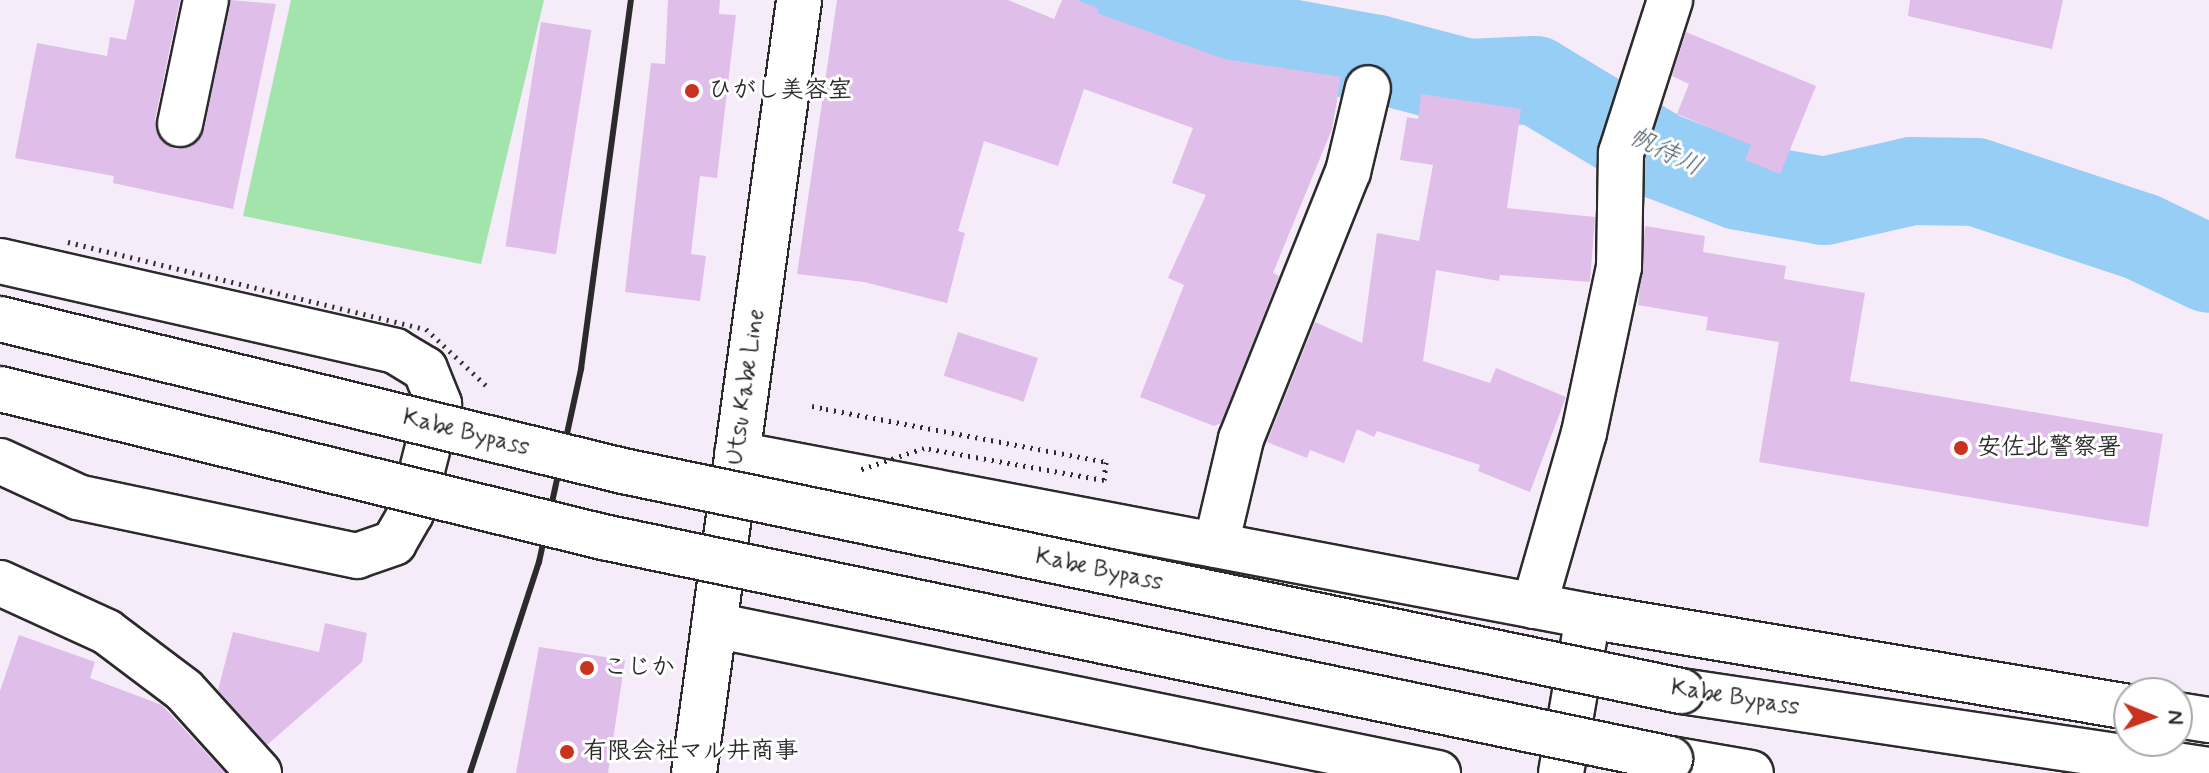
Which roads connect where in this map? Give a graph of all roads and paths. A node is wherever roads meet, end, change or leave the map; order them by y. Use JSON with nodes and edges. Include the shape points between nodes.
{"nodes":[{"id":1,"x":206,"y":0,"type":"edge"},
{"id":2,"x":799,"y":0,"type":"edge"},
{"id":3,"x":1670,"y":0,"type":"edge"},
{"id":4,"x":1368,"y":88,"type":"dead end"},
{"id":5,"x":180,"y":124,"type":"dead end"},
{"id":6,"x":68,"y":242,"type":"dead end"},
{"id":7,"x":0,"y":261,"type":"edge"},
{"id":8,"x":0,"y":319,"type":"edge"},
{"id":9,"x":0,"y":389,"type":"edge"},
{"id":10,"x":499,"y":397,"type":"dead end"},
{"id":11,"x":812,"y":406,"type":"dead end"},
{"id":12,"x":737,"y":454,"type":"junction"},
{"id":13,"x":0,"y":461,"type":"edge"},
{"id":14,"x":855,"y":471,"type":"dead end"},
{"id":15,"x":1216,"y":545,"type":"junction"},
{"id":16,"x":0,"y":583,"type":"edge"},
{"id":17,"x":1534,"y":606,"type":"junction"},
{"id":18,"x":1588,"y":616,"type":"junction"},
{"id":19,"x":714,"y":625,"type":"junction"},
{"id":20,"x":2113,"y":704,"type":"edge"},
{"id":21,"x":2209,"y":770,"type":"edge"},
{"id":22,"x":259,"y":773,"type":"edge"},
{"id":23,"x":694,"y":773,"type":"edge"},
{"id":24,"x":1438,"y":773,"type":"edge"},
{"id":25,"x":1561,"y":773,"type":"edge"},
{"id":26,"x":1751,"y":773,"type":"edge"}],
"edges":[{"from":1,"to":5,"type":"main road"},
{"from":2,"to":12,"type":"main road","name":"Utsu Kabe Line"},
{"from":3,"to":17,"type":"main road","via":[[1621,153],[1619,267],[1584,433]]},
{"from":4,"to":15,"type":"main road","via":[[1348,172],[1241,439]]},
{"from":6,"to":10,"type":"path","bridge":true,"via":[[426,329]]},
{"from":7,"to":13,"type":"main road","via":[[395,351],[425,369],[439,404],[411,513],[394,543],[357,556],[78,497]]},
{"from":8,"to":21,"type":"main road","name":"Kabe Bypass","bridge":true,"via":[[623,471],[1681,691]]},
{"from":9,"to":26,"type":"main road","bridge":true,"via":[[603,537]]},
{"from":11,"to":14,"type":"path","bridge":true,"via":[[1106,462],[1104,480],[924,448]]},
{"from":12,"to":15,"type":"main road"},
{"from":12,"to":19,"type":"main road","name":"Utsu Kabe Line"},
{"from":15,"to":17,"type":"main road"},
{"from":16,"to":22,"type":"main road","via":[[107,632],[184,690]]},
{"from":17,"to":18,"type":"main road"},
{"from":18,"to":20,"type":"main road"},
{"from":18,"to":25,"type":"main road"},
{"from":19,"to":23,"type":"main road","name":"Utsu Kabe Line"},
{"from":19,"to":24,"type":"main road"}]}
